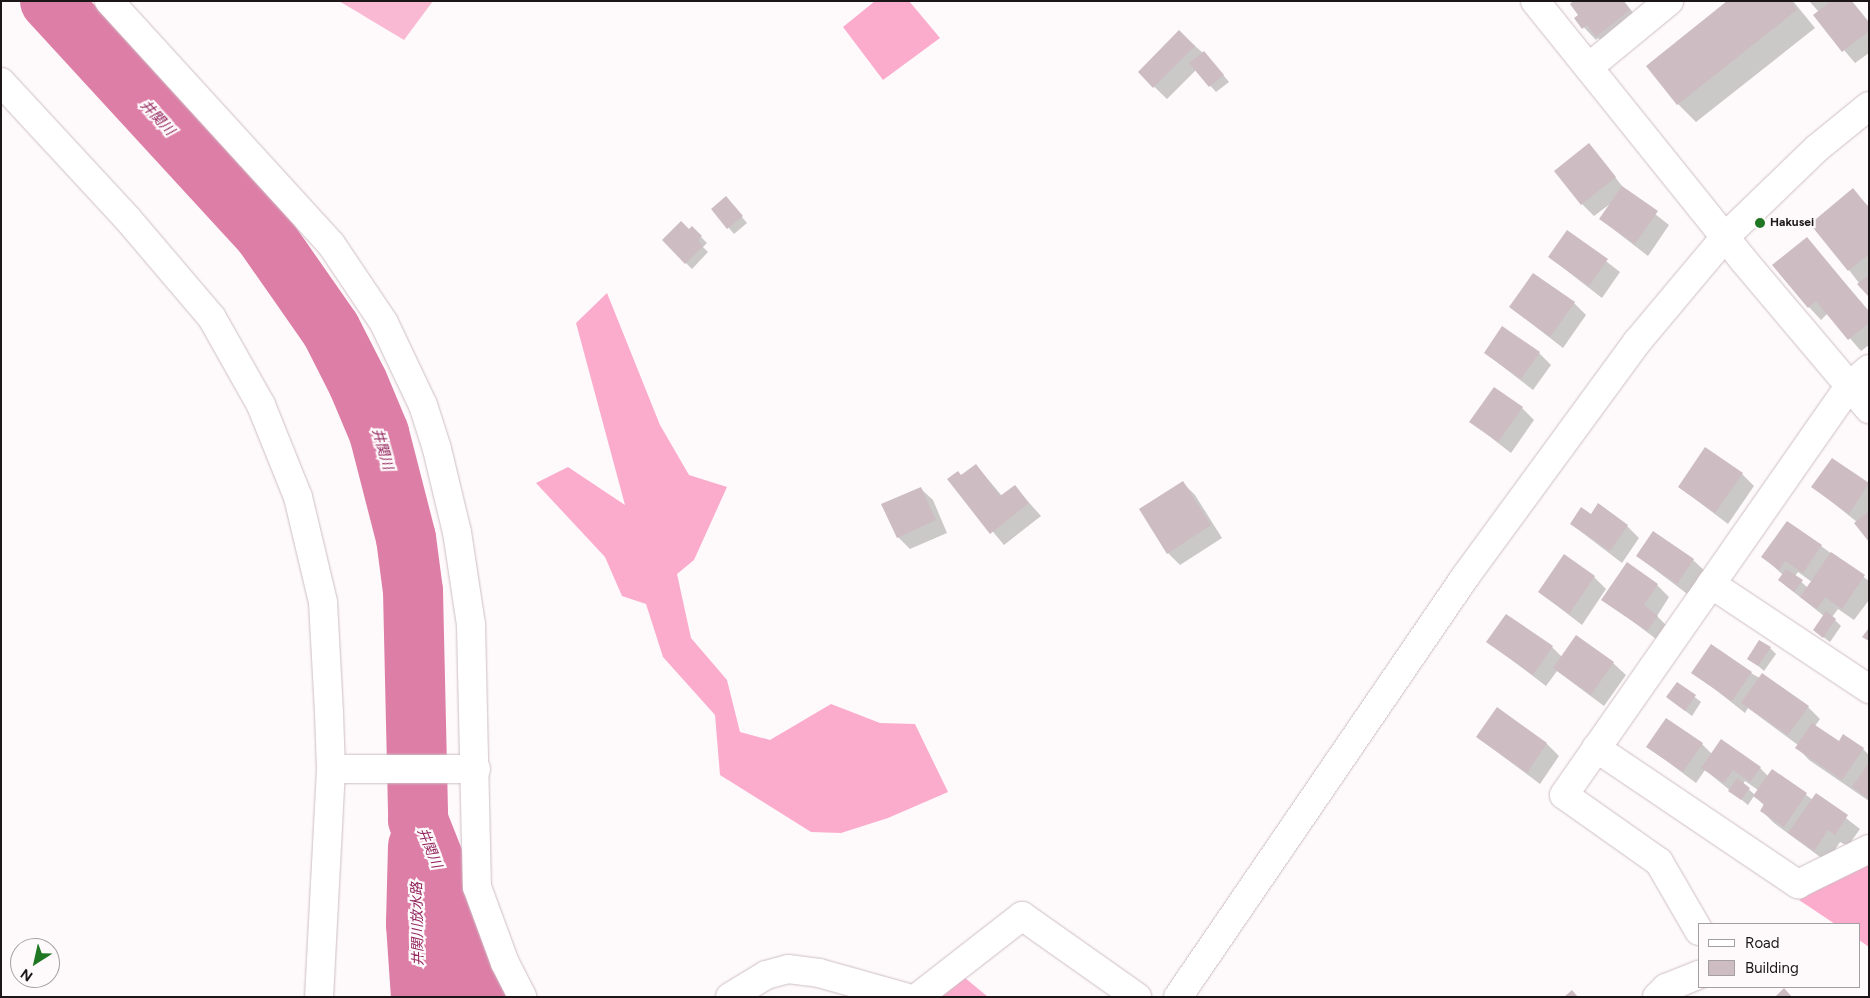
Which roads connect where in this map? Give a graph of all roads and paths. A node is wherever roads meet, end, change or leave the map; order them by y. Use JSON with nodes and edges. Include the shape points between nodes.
{"nodes":[{"id":1,"x":109,"y":1,"type":"edge"},
{"id":2,"x":1535,"y":1,"type":"edge"},
{"id":3,"x":1669,"y":1,"type":"edge"},
{"id":4,"x":1589,"y":67,"type":"junction"},
{"id":5,"x":1,"y":82,"type":"edge"},
{"id":6,"x":1869,"y":106,"type":"edge"},
{"id":7,"x":1725,"y":238,"type":"junction"},
{"id":8,"x":1859,"y":377,"type":"edge"},
{"id":9,"x":1869,"y":409,"type":"edge"},
{"id":10,"x":1711,"y":584,"type":"junction"},
{"id":11,"x":1869,"y":689,"type":"edge"},
{"id":12,"x":1596,"y":748,"type":"junction"},
{"id":13,"x":331,"y":769,"type":"junction"},
{"id":14,"x":470,"y":769,"type":"junction"},
{"id":15,"x":1869,"y":849,"type":"edge"},
{"id":16,"x":1698,"y":928,"type":"edge"},
{"id":17,"x":1698,"y":975,"type":"edge"},
{"id":18,"x":319,"y":997,"type":"edge"},
{"id":19,"x":522,"y":997,"type":"edge"},
{"id":20,"x":730,"y":997,"type":"edge"},
{"id":21,"x":905,"y":997,"type":"edge"},
{"id":22,"x":918,"y":997,"type":"edge"},
{"id":23,"x":1137,"y":997,"type":"edge"},
{"id":24,"x":1178,"y":997,"type":"edge"},
{"id":25,"x":1657,"y":997,"type":"edge"}],
"edges":[{"from":1,"to":14,"type":"street","via":[[331,244],[359,282],[405,363],[437,449],[457,532],[470,625]]},
{"from":2,"to":4,"type":"street"},
{"from":3,"to":4,"type":"street"},
{"from":4,"to":7,"type":"street"},
{"from":5,"to":13,"type":"street","via":[[127,218],[212,318],[261,405],[298,497],[323,602]]},
{"from":6,"to":7,"type":"street","via":[[1816,149]]},
{"from":7,"to":8,"type":"street"},
{"from":7,"to":24,"type":"street","via":[[1637,342],[1465,577]]},
{"from":8,"to":9,"type":"street"},
{"from":8,"to":10,"type":"street"},
{"from":10,"to":11,"type":"street"},
{"from":10,"to":12,"type":"street"},
{"from":12,"to":15,"type":"street","via":[[1798,884]]},
{"from":12,"to":16,"type":"street","via":[[1564,795],[1659,862]]},
{"from":13,"to":14,"type":"street"},
{"from":13,"to":18,"type":"street"},
{"from":14,"to":19,"type":"street","via":[[477,887],[504,963]]},
{"from":17,"to":25,"type":"street","via":[[1666,988]]},
{"from":20,"to":21,"type":"street","via":[[766,975],[788,969],[819,973]]},
{"from":22,"to":23,"type":"street","via":[[1022,916]]}]}
